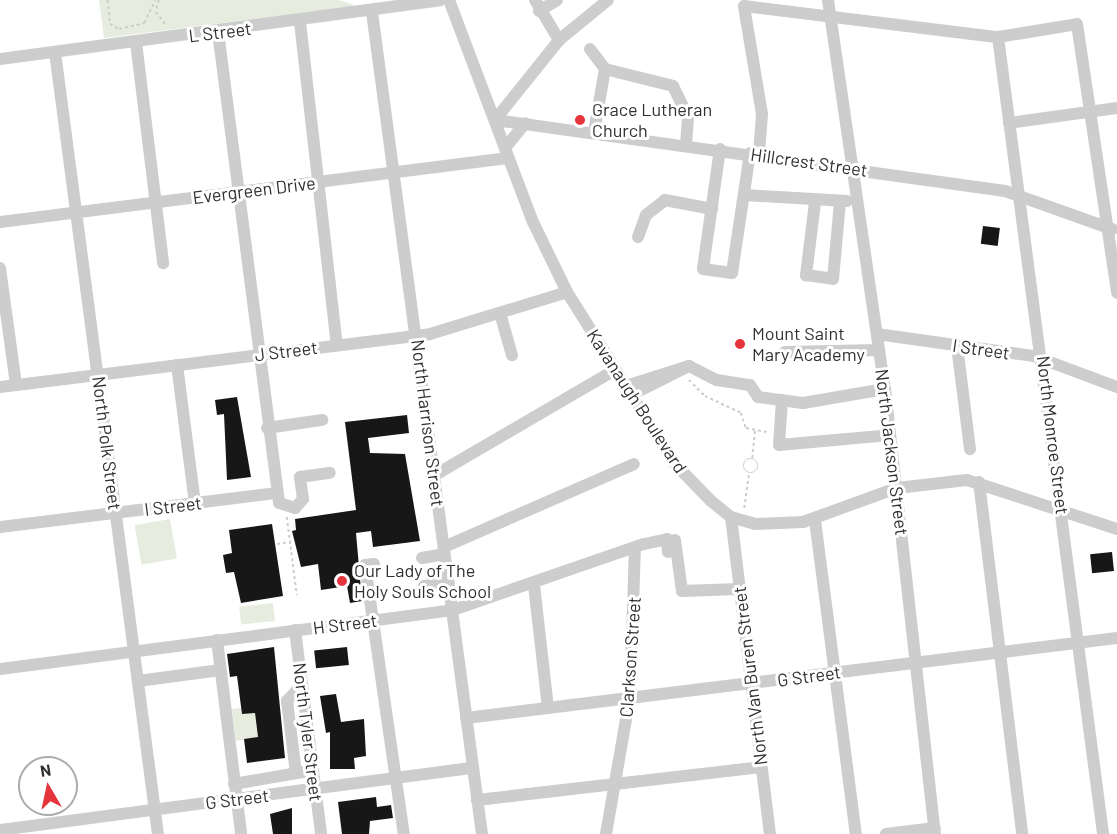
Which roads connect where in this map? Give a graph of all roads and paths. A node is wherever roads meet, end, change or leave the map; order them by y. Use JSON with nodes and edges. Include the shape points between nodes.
{"nodes":[{"id":1,"x":108,"y":0,"type":"edge"},
{"id":2,"x":155,"y":0,"type":"edge"},
{"id":3,"x":159,"y":0,"type":"edge"},
{"id":4,"x":440,"y":0,"type":"edge"},
{"id":5,"x":449,"y":0,"type":"edge"},
{"id":6,"x":557,"y":0,"type":"edge"},
{"id":7,"x":608,"y":0,"type":"edge"},
{"id":8,"x":828,"y":0,"type":"edge"},
{"id":9,"x":154,"y":5,"type":"junction"},
{"id":10,"x":537,"y":5,"type":"edge"},
{"id":11,"x":372,"y":12,"type":"junction"},
{"id":12,"x":830,"y":17,"type":"junction"},
{"id":13,"x":300,"y":22,"type":"junction"},
{"id":14,"x":171,"y":27,"type":"dead end"},
{"id":15,"x":219,"y":32,"type":"junction"},
{"id":16,"x":998,"y":37,"type":"junction"},
{"id":17,"x":559,"y":40,"type":"junction"},
{"id":18,"x":136,"y":42,"type":"junction"},
{"id":19,"x":590,"y":49,"type":"dead end"},
{"id":20,"x":56,"y":52,"type":"junction"},
{"id":21,"x":0,"y":59,"type":"edge"},
{"id":22,"x":605,"y":69,"type":"junction"},
{"id":23,"x":1117,"y":108,"type":"edge"},
{"id":24,"x":1089,"y":113,"type":"junction"},
{"id":25,"x":495,"y":120,"type":"junction"},
{"id":26,"x":525,"y":123,"type":"junction"},
{"id":27,"x":1009,"y":123,"type":"junction"},
{"id":28,"x":594,"y":132,"type":"junction"},
{"id":29,"x":686,"y":144,"type":"junction"},
{"id":30,"x":720,"y":149,"type":"junction"},
{"id":31,"x":507,"y":153,"type":"junction"},
{"id":32,"x":754,"y":154,"type":"junction"},
{"id":33,"x":848,"y":168,"type":"junction"},
{"id":34,"x":397,"y":172,"type":"junction"},
{"id":35,"x":318,"y":182,"type":"junction"},
{"id":36,"x":235,"y":192,"type":"junction"},
{"id":37,"x":744,"y":195,"type":"junction"},
{"id":38,"x":1019,"y":196,"type":"junction"},
{"id":39,"x":855,"y":200,"type":"junction"},
{"id":40,"x":156,"y":202,"type":"junction"},
{"id":41,"x":815,"y":202,"type":"junction"},
{"id":42,"x":840,"y":202,"type":"junction"},
{"id":43,"x":712,"y":209,"type":"junction"},
{"id":44,"x":76,"y":213,"type":"junction"},
{"id":45,"x":0,"y":222,"type":"edge"},
{"id":46,"x":1113,"y":229,"type":"edge"},
{"id":47,"x":638,"y":237,"type":"dead end"},
{"id":48,"x":164,"y":263,"type":"dead end"},
{"id":49,"x":0,"y":267,"type":"edge"},
{"id":50,"x":567,"y":292,"type":"junction"},
{"id":51,"x":1117,"y":294,"type":"edge"},
{"id":52,"x":500,"y":313,"type":"junction"},
{"id":53,"x":877,"y":334,"type":"junction"},
{"id":54,"x":417,"y":335,"type":"junction"},
{"id":55,"x":337,"y":345,"type":"junction"},
{"id":56,"x":957,"y":346,"type":"junction"},
{"id":57,"x":879,"y":350,"type":"junction"},
{"id":58,"x":785,"y":352,"type":"dead end"},
{"id":59,"x":258,"y":355,"type":"junction"},
{"id":60,"x":512,"y":355,"type":"dead end"},
{"id":61,"x":1044,"y":360,"type":"junction"},
{"id":62,"x":177,"y":365,"type":"junction"},
{"id":63,"x":615,"y":370,"type":"junction"},
{"id":64,"x":688,"y":370,"type":"junction"},
{"id":65,"x":98,"y":375,"type":"junction"},
{"id":66,"x":16,"y":385,"type":"junction"},
{"id":67,"x":0,"y":387,"type":"edge"},
{"id":68,"x":1117,"y":387,"type":"edge"},
{"id":69,"x":885,"y":388,"type":"junction"},
{"id":70,"x":628,"y":391,"type":"junction"},
{"id":71,"x":782,"y":400,"type":"junction"},
{"id":72,"x":322,"y":420,"type":"dead end"},
{"id":73,"x":771,"y":424,"type":"dead end"},
{"id":74,"x":267,"y":428,"type":"junction"},
{"id":75,"x":755,"y":430,"type":"junction"},
{"id":76,"x":890,"y":435,"type":"junction"},
{"id":77,"x":970,"y":449,"type":"dead end"},
{"id":78,"x":752,"y":459,"type":"junction"},
{"id":79,"x":634,"y":465,"type":"dead end"},
{"id":80,"x":330,"y":473,"type":"dead end"},
{"id":81,"x":750,"y":473,"type":"junction"},
{"id":82,"x":435,"y":475,"type":"junction"},
{"id":83,"x":979,"y":482,"type":"junction"},
{"id":84,"x":897,"y":488,"type":"junction"},
{"id":85,"x":276,"y":493,"type":"junction"},
{"id":86,"x":195,"y":503,"type":"junction"},
{"id":87,"x":744,"y":508,"type":"dead end"},
{"id":88,"x":1062,"y":510,"type":"junction"},
{"id":89,"x":116,"y":513,"type":"junction"},
{"id":90,"x":286,"y":513,"type":"dead end"},
{"id":91,"x":731,"y":517,"type":"junction"},
{"id":92,"x":815,"y":520,"type":"junction"},
{"id":93,"x":0,"y":527,"type":"edge"},
{"id":94,"x":1117,"y":530,"type":"edge"},
{"id":95,"x":290,"y":542,"type":"junction"},
{"id":96,"x":277,"y":544,"type":"dead end"},
{"id":97,"x":444,"y":550,"type":"junction"},
{"id":98,"x":635,"y":550,"type":"junction"},
{"id":99,"x":422,"y":558,"type":"dead end"},
{"id":100,"x":374,"y":564,"type":"dead end"},
{"id":101,"x":449,"y":582,"type":"junction"},
{"id":102,"x":534,"y":585,"type":"junction"},
{"id":103,"x":424,"y":586,"type":"dead end"},
{"id":104,"x":739,"y":589,"type":"junction"},
{"id":105,"x":297,"y":594,"type":"dead end"},
{"id":106,"x":453,"y":610,"type":"junction"},
{"id":107,"x":373,"y":620,"type":"junction"},
{"id":108,"x":295,"y":630,"type":"junction"},
{"id":109,"x":1117,"y":638,"type":"edge"},
{"id":110,"x":217,"y":640,"type":"junction"},
{"id":111,"x":1078,"y":643,"type":"junction"},
{"id":112,"x":134,"y":650,"type":"junction"},
{"id":113,"x":1000,"y":652,"type":"junction"},
{"id":114,"x":916,"y":663,"type":"junction"},
{"id":115,"x":0,"y":669,"type":"edge"},
{"id":116,"x":220,"y":670,"type":"junction"},
{"id":117,"x":835,"y":673,"type":"junction"},
{"id":118,"x":138,"y":681,"type":"junction"},
{"id":119,"x":751,"y":683,"type":"junction"},
{"id":120,"x":302,"y":685,"type":"junction"},
{"id":121,"x":630,"y":698,"type":"junction"},
{"id":122,"x":548,"y":708,"type":"junction"},
{"id":123,"x":466,"y":718,"type":"junction"},
{"id":124,"x":760,"y":767,"type":"junction"},
{"id":125,"x":473,"y":768,"type":"junction"},
{"id":126,"x":313,"y":771,"type":"junction"},
{"id":127,"x":296,"y":773,"type":"junction"},
{"id":128,"x":395,"y":778,"type":"junction"},
{"id":129,"x":234,"y":784,"type":"junction"},
{"id":130,"x":615,"y":785,"type":"junction"},
{"id":131,"x":315,"y":789,"type":"junction"},
{"id":132,"x":235,"y":799,"type":"junction"},
{"id":133,"x":477,"y":800,"type":"junction"},
{"id":134,"x":155,"y":810,"type":"junction"},
{"id":135,"x":0,"y":830,"type":"edge"},
{"id":136,"x":935,"y":831,"type":"edge"},
{"id":137,"x":158,"y":834,"type":"edge"},
{"id":138,"x":241,"y":834,"type":"edge"},
{"id":139,"x":321,"y":834,"type":"edge"},
{"id":140,"x":404,"y":834,"type":"edge"},
{"id":141,"x":482,"y":834,"type":"edge"},
{"id":142,"x":606,"y":834,"type":"edge"},
{"id":143,"x":770,"y":834,"type":"edge"},
{"id":144,"x":856,"y":834,"type":"edge"},
{"id":145,"x":886,"y":834,"type":"edge"},
{"id":146,"x":1022,"y":834,"type":"edge"},
{"id":147,"x":1103,"y":834,"type":"edge"}],
"edges":[{"from":1,"to":9,"type":"path","via":[[110,24],[119,29],[144,23]]},
{"from":2,"to":9,"type":"path"},
{"from":3,"to":9,"type":"path"},
{"from":4,"to":11,"type":"street","name":"L Street"},
{"from":5,"to":25,"type":"street","name":"Kavanaugh Boulevard"},
{"from":6,"to":10,"type":"street"},
{"from":7,"to":17,"type":"street"},
{"from":8,"to":12,"type":"street","name":"North Jackson Street"},
{"from":9,"to":14,"type":"path"},
{"from":10,"to":17,"type":"street"},
{"from":11,"to":13,"type":"street","name":"L Street"},
{"from":11,"to":34,"type":"street","name":"North Harrison Street"},
{"from":12,"to":16,"type":"street"},
{"from":12,"to":32,"type":"street","via":[[748,4],[742,9],[762,114]]},
{"from":12,"to":33,"type":"street","name":"North Jackson Street"},
{"from":13,"to":15,"type":"street","name":"L Street"},
{"from":13,"to":35,"type":"street"},
{"from":15,"to":18,"type":"street","name":"L Street"},
{"from":15,"to":36,"type":"street"},
{"from":16,"to":24,"type":"street","via":[[1077,24]]},
{"from":16,"to":27,"type":"street","name":"North Monroe Street"},
{"from":17,"to":25,"type":"street"},
{"from":18,"to":20,"type":"street","name":"L Street"},
{"from":18,"to":40,"type":"street"},
{"from":19,"to":22,"type":"street"},
{"from":20,"to":21,"type":"street","name":"L Street"},
{"from":20,"to":44,"type":"street","name":"North Polk Street"},
{"from":22,"to":28,"type":"street"},
{"from":22,"to":29,"type":"street","via":[[673,86],[687,117]]},
{"from":23,"to":24,"type":"street"},
{"from":24,"to":27,"type":"street"},
{"from":24,"to":46,"type":"street"},
{"from":25,"to":26,"type":"street","name":"Hillcrest Street"},
{"from":25,"to":31,"type":"street","name":"Kavanaugh Boulevard"},
{"from":26,"to":28,"type":"street","name":"Hillcrest Street"},
{"from":26,"to":31,"type":"street"},
{"from":27,"to":38,"type":"street","name":"North Monroe Street"},
{"from":28,"to":29,"type":"street","name":"Hillcrest Street"},
{"from":29,"to":30,"type":"street","name":"Hillcrest Street"},
{"from":30,"to":32,"type":"street","name":"Hillcrest Street"},
{"from":30,"to":43,"type":"street"},
{"from":31,"to":34,"type":"street","name":"Evergreen Drive"},
{"from":31,"to":50,"type":"street","name":"Kavanaugh Boulevard"},
{"from":32,"to":33,"type":"street","name":"Hillcrest Street"},
{"from":32,"to":37,"type":"street"},
{"from":33,"to":38,"type":"street","name":"Hillcrest Street"},
{"from":33,"to":39,"type":"street","name":"North Jackson Street"},
{"from":34,"to":35,"type":"street","name":"Evergreen Drive"},
{"from":34,"to":54,"type":"street","name":"North Harrison Street"},
{"from":35,"to":36,"type":"street","name":"Evergreen Drive"},
{"from":35,"to":55,"type":"street"},
{"from":36,"to":40,"type":"street","name":"Evergreen Drive"},
{"from":36,"to":59,"type":"street"},
{"from":37,"to":41,"type":"street"},
{"from":37,"to":43,"type":"street","via":[[732,273],[703,269]]},
{"from":38,"to":46,"type":"street","name":"Hillcrest Street"},
{"from":38,"to":61,"type":"street","name":"North Monroe Street"},
{"from":39,"to":42,"type":"street"},
{"from":39,"to":53,"type":"street","name":"North Jackson Street"},
{"from":40,"to":44,"type":"street","name":"Evergreen Drive"},
{"from":40,"to":48,"type":"street"},
{"from":41,"to":42,"type":"street"},
{"from":41,"to":42,"type":"street","via":[[806,275],[833,279]]},
{"from":43,"to":47,"type":"street","via":[[665,200],[646,215]]},
{"from":44,"to":45,"type":"street","name":"Evergreen Drive"},
{"from":44,"to":65,"type":"street","name":"North Polk Street"},
{"from":46,"to":51,"type":"street"},
{"from":49,"to":66,"type":"street"},
{"from":50,"to":52,"type":"street","name":"J Street"},
{"from":50,"to":63,"type":"street","name":"Kavanaugh Boulevard"},
{"from":52,"to":54,"type":"street","name":"J Street"},
{"from":52,"to":60,"type":"street"},
{"from":53,"to":56,"type":"street","name":"I Street"},
{"from":53,"to":57,"type":"street","name":"North Jackson Street"},
{"from":54,"to":55,"type":"street","name":"J Street"},
{"from":54,"to":82,"type":"street","name":"North Harrison Street"},
{"from":55,"to":59,"type":"street","name":"J Street"},
{"from":56,"to":61,"type":"street","name":"I Street"},
{"from":56,"to":77,"type":"street"},
{"from":57,"to":58,"type":"street"},
{"from":57,"to":69,"type":"street","name":"North Jackson Street"},
{"from":59,"to":62,"type":"street","name":"J Street"},
{"from":59,"to":74,"type":"street"},
{"from":61,"to":68,"type":"street","name":"I Street"},
{"from":61,"to":88,"type":"street","name":"North Monroe Street"},
{"from":62,"to":65,"type":"street","name":"J Street"},
{"from":62,"to":86,"type":"street"},
{"from":63,"to":70,"type":"street","name":"Kavanaugh Boulevard"},
{"from":63,"to":82,"type":"street"},
{"from":64,"to":70,"type":"street"},
{"from":64,"to":71,"type":"street","via":[[717,381],[750,385],[758,397]]},
{"from":64,"to":75,"type":"path","via":[[705,396],[738,410],[746,428]]},
{"from":65,"to":66,"type":"street","name":"J Street"},
{"from":65,"to":89,"type":"street","name":"North Polk Street"},
{"from":66,"to":67,"type":"street","name":"J Street"},
{"from":69,"to":71,"type":"street","via":[[816,402]]},
{"from":69,"to":76,"type":"street","name":"North Jackson Street"},
{"from":70,"to":91,"type":"street","name":"Kavanaugh Boulevard","via":[[685,477]]},
{"from":71,"to":76,"type":"street","via":[[779,445]]},
{"from":72,"to":74,"type":"street"},
{"from":73,"to":75,"type":"path","via":[[770,432]]},
{"from":74,"to":85,"type":"street"},
{"from":75,"to":78,"type":"path"},
{"from":76,"to":84,"type":"street","name":"North Jackson Street"},
{"from":78,"to":81,"type":"path","via":[[758,466]]},
{"from":78,"to":81,"type":"path","via":[[744,465]]},
{"from":79,"to":97,"type":"street"},
{"from":80,"to":85,"type":"street","via":[[300,477],[303,498],[295,508],[283,507]]},
{"from":81,"to":87,"type":"path"},
{"from":82,"to":97,"type":"street","name":"North Harrison Street"},
{"from":83,"to":84,"type":"street","name":"Kavanaugh Boulevard","via":[[949,479]]},
{"from":83,"to":88,"type":"street","name":"Kavanaugh Boulevard"},
{"from":83,"to":113,"type":"street"},
{"from":84,"to":92,"type":"street","name":"Kavanaugh Boulevard"},
{"from":84,"to":114,"type":"street","name":"North Jackson Street"},
{"from":85,"to":86,"type":"street","name":"I Street"},
{"from":86,"to":89,"type":"street","name":"I Street"},
{"from":88,"to":94,"type":"street","name":"Kavanaugh Boulevard"},
{"from":88,"to":111,"type":"street","name":"North Monroe Street"},
{"from":89,"to":93,"type":"street","name":"I Street"},
{"from":89,"to":112,"type":"street","name":"North Polk Street"},
{"from":90,"to":95,"type":"path"},
{"from":91,"to":92,"type":"street","name":"Kavanaugh Boulevard","via":[[755,524]]},
{"from":91,"to":104,"type":"street","name":"North Van Buren Street"},
{"from":92,"to":117,"type":"street"},
{"from":95,"to":96,"type":"path"},
{"from":95,"to":105,"type":"path"},
{"from":97,"to":99,"type":"street"},
{"from":97,"to":101,"type":"street","name":"North Harrison Street"},
{"from":98,"to":102,"type":"street","name":"H Street"},
{"from":98,"to":104,"type":"street","name":"H Street","via":[[667,546],[674,539],[682,591]]},
{"from":98,"to":121,"type":"street","name":"Clarkson Street"},
{"from":100,"to":107,"type":"street","via":[[365,565]]},
{"from":101,"to":103,"type":"street"},
{"from":101,"to":106,"type":"street","name":"North Harrison Street"},
{"from":102,"to":106,"type":"street","name":"H Street"},
{"from":102,"to":122,"type":"street"},
{"from":104,"to":119,"type":"street","name":"North Van Buren Street"},
{"from":106,"to":107,"type":"street","name":"H Street"},
{"from":106,"to":123,"type":"street","name":"North Harrison Street"},
{"from":107,"to":108,"type":"street","name":"H Street"},
{"from":107,"to":128,"type":"street"},
{"from":108,"to":110,"type":"street","name":"H Street"},
{"from":108,"to":120,"type":"street","name":"North Tyler Street"},
{"from":109,"to":111,"type":"street","name":"G Street"},
{"from":110,"to":112,"type":"street","name":"H Street"},
{"from":110,"to":116,"type":"street"},
{"from":111,"to":113,"type":"street","name":"G Street"},
{"from":111,"to":147,"type":"street","name":"North Monroe Street"},
{"from":112,"to":115,"type":"street","name":"H Street"},
{"from":112,"to":118,"type":"street","name":"North Polk Street"},
{"from":113,"to":114,"type":"street","name":"G Street"},
{"from":113,"to":146,"type":"street"},
{"from":114,"to":117,"type":"street","name":"G Street"},
{"from":114,"to":136,"type":"street","name":"North Jackson Street"},
{"from":116,"to":118,"type":"street"},
{"from":116,"to":129,"type":"street"},
{"from":117,"to":119,"type":"street","name":"G Street"},
{"from":117,"to":144,"type":"street"},
{"from":118,"to":134,"type":"street","name":"North Polk Street"},
{"from":119,"to":121,"type":"street","name":"G Street"},
{"from":119,"to":124,"type":"street","name":"North Van Buren Street"},
{"from":120,"to":126,"type":"street","name":"North Tyler Street"},
{"from":120,"to":127,"type":"street","via":[[287,701]]},
{"from":121,"to":122,"type":"street","name":"G Street"},
{"from":121,"to":130,"type":"street","name":"Clarkson Street"},
{"from":122,"to":123,"type":"street","name":"G Street"},
{"from":123,"to":125,"type":"street","name":"North Harrison Street"},
{"from":124,"to":130,"type":"street"},
{"from":124,"to":143,"type":"street","name":"North Van Buren Street"},
{"from":125,"to":128,"type":"street","name":"G Street"},
{"from":125,"to":133,"type":"street","name":"North Harrison Street"},
{"from":126,"to":127,"type":"street"},
{"from":126,"to":131,"type":"street","name":"North Tyler Street"},
{"from":127,"to":129,"type":"street"},
{"from":128,"to":131,"type":"street","name":"G Street"},
{"from":128,"to":140,"type":"street"},
{"from":129,"to":132,"type":"street"},
{"from":130,"to":133,"type":"street"},
{"from":130,"to":142,"type":"street","name":"Clarkson Street"},
{"from":131,"to":132,"type":"street","name":"G Street"},
{"from":131,"to":139,"type":"street","name":"North Tyler Street"},
{"from":132,"to":134,"type":"street","name":"G Street"},
{"from":132,"to":138,"type":"street"},
{"from":133,"to":141,"type":"street","name":"North Harrison Street"},
{"from":134,"to":135,"type":"street","name":"G Street"},
{"from":134,"to":137,"type":"street","name":"North Polk Street"},
{"from":136,"to":145,"type":"street"}]}
